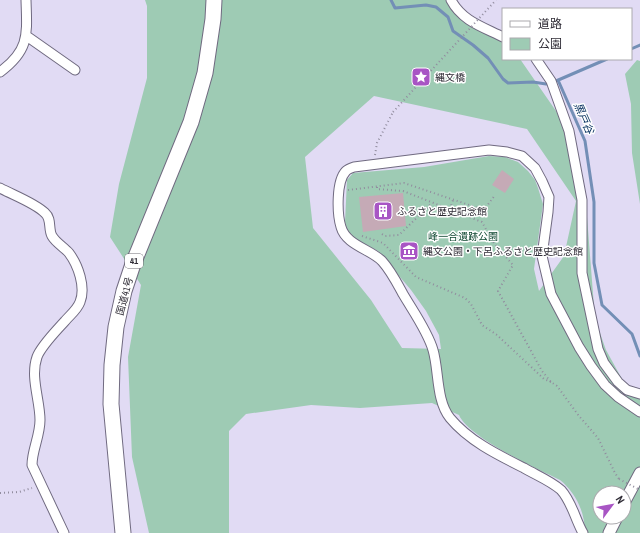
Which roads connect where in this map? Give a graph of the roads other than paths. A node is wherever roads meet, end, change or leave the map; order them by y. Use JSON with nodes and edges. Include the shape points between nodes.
{"nodes":[{"id":1,"x":26,"y":0,"type":"edge"},
{"id":2,"x":214,"y":0,"type":"edge"},
{"id":3,"x":451,"y":0,"type":"edge"},
{"id":4,"x":26,"y":36,"type":"junction"},
{"id":5,"x":502,"y":37,"type":"edge"},
{"id":6,"x":537,"y":60,"type":"edge"},
{"id":7,"x":76,"y":70,"type":"dead end"},
{"id":8,"x":0,"y":72,"type":"edge"},
{"id":9,"x":0,"y":188,"type":"edge"},
{"id":10,"x":640,"y":394,"type":"edge"},
{"id":11,"x":640,"y":412,"type":"edge"},
{"id":12,"x":640,"y":474,"type":"edge"},
{"id":13,"x":632,"y":488,"type":"edge"},
{"id":14,"x":64,"y":533,"type":"edge"},
{"id":15,"x":123,"y":533,"type":"edge"},
{"id":16,"x":583,"y":533,"type":"edge"}],
"edges":[{"from":1,"to":4,"type":"street"},
{"from":2,"to":15,"type":"highway","name":"国道41号","number":"41","via":[[205,73],[191,122],[133,264],[116,327],[111,404]]},
{"from":3,"to":5,"type":"street","via":[[454,7],[468,20]]},
{"from":4,"to":7,"type":"street"},
{"from":4,"to":8,"type":"street","via":[[19,55]]},
{"from":6,"to":10,"type":"street","via":[[551,81],[569,131],[582,200],[582,273],[598,349],[604,363],[618,382],[627,390]]},
{"from":9,"to":14,"type":"street","via":[[47,214],[51,234],[70,254],[80,276],[80,302],[37,356],[35,367],[40,420],[32,465]]},
{"from":11,"to":16,"type":"street","via":[[605,385],[579,347],[551,294],[542,256],[549,197],[535,168],[522,156],[489,150],[347,170],[339,186],[341,228],[354,243],[381,261],[427,337],[433,350],[442,403],[448,416],[485,447],[547,480],[560,490],[568,500]]},
{"from":12,"to":13,"type":"street"}]}
